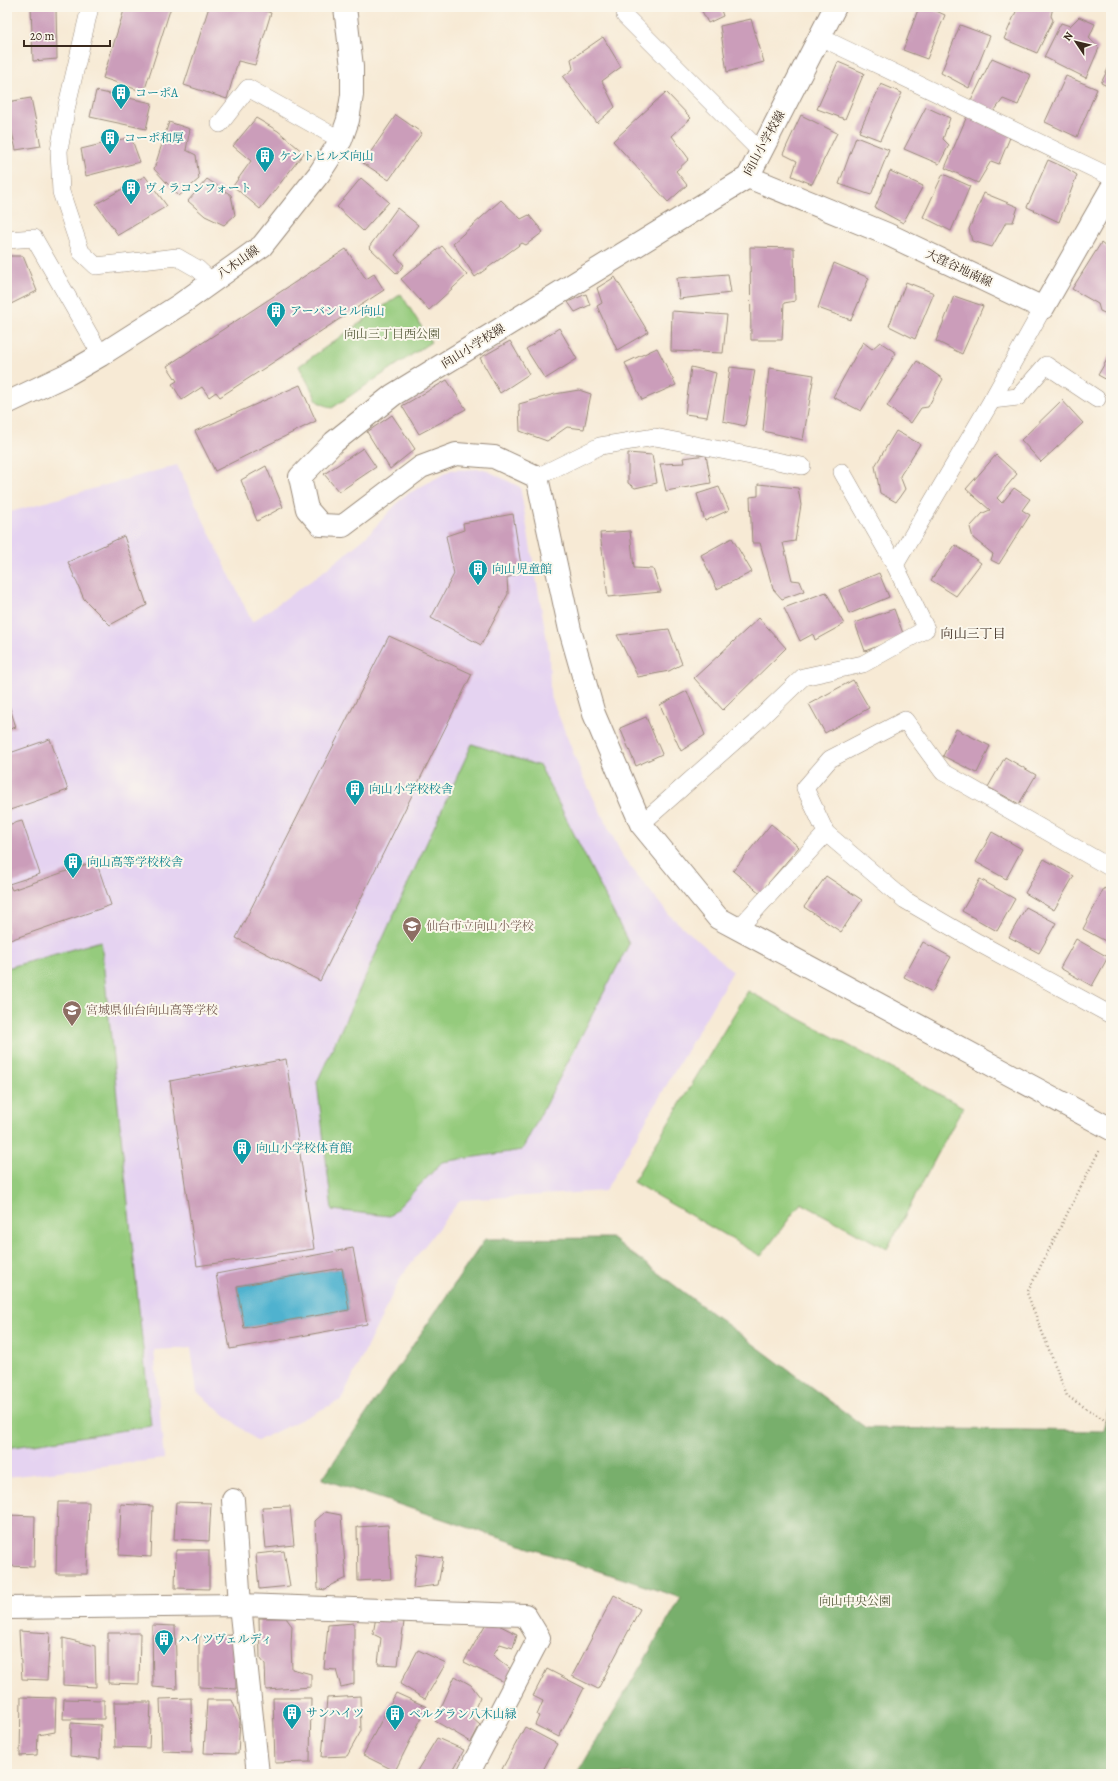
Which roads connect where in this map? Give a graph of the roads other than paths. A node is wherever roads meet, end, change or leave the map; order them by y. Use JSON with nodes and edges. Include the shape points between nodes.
{"nodes":[{"id":1,"x":90,"y":7,"type":"edge"},
{"id":2,"x":346,"y":7,"type":"edge"},
{"id":3,"x":835,"y":7,"type":"edge"},
{"id":4,"x":625,"y":16,"type":"dead end"},
{"id":5,"x":820,"y":37,"type":"junction"},
{"id":6,"x":220,"y":124,"type":"dead end"},
{"id":7,"x":341,"y":140,"type":"junction"},
{"id":8,"x":761,"y":152,"type":"junction"},
{"id":9,"x":748,"y":177,"type":"junction"},
{"id":10,"x":1111,"y":177,"type":"edge"},
{"id":11,"x":1111,"y":189,"type":"edge"},
{"id":12,"x":7,"y":240,"type":"edge"},
{"id":13,"x":211,"y":281,"type":"junction"},
{"id":14,"x":1043,"y":308,"type":"junction"},
{"id":15,"x":101,"y":355,"type":"junction"},
{"id":16,"x":1097,"y":399,"type":"dead end"},
{"id":17,"x":992,"y":400,"type":"junction"},
{"id":18,"x":7,"y":403,"type":"edge"},
{"id":19,"x":802,"y":466,"type":"dead end"},
{"id":20,"x":842,"y":472,"type":"dead end"},
{"id":21,"x":537,"y":477,"type":"junction"},
{"id":22,"x":894,"y":564,"type":"junction"},
{"id":23,"x":641,"y":824,"type":"junction"},
{"id":24,"x":826,"y":834,"type":"junction"},
{"id":25,"x":1111,"y":868,"type":"edge"},
{"id":26,"x":738,"y":929,"type":"junction"},
{"id":27,"x":1111,"y":1015,"type":"edge"},
{"id":28,"x":1111,"y":1128,"type":"edge"},
{"id":29,"x":233,"y":1500,"type":"dead end"},
{"id":30,"x":240,"y":1605,"type":"junction"},
{"id":31,"x":7,"y":1608,"type":"edge"},
{"id":32,"x":258,"y":1774,"type":"edge"},
{"id":33,"x":468,"y":1774,"type":"edge"}],
"edges":[{"from":1,"to":13,"type":"lane","via":[[59,151],[61,192],[81,252],[96,266],[177,257],[198,269]]},
{"from":2,"to":7,"type":"street","name":"八木山線","via":[[352,95],[348,120]]},
{"from":3,"to":5,"type":"street","name":"向山小学校線"},
{"from":4,"to":8,"type":"lane"},
{"from":5,"to":8,"type":"street","name":"向山小学校線"},
{"from":5,"to":10,"type":"lane"},
{"from":6,"to":7,"type":"lane","via":[[248,88]]},
{"from":7,"to":13,"type":"street","name":"八木山線","via":[[319,174],[262,246]]},
{"from":8,"to":9,"type":"street","name":"向山小学校線"},
{"from":9,"to":14,"type":"street","name":"大窪谷地南線","via":[[887,234]]},
{"from":9,"to":21,"type":"street","name":"向山小学校線","via":[[393,396],[334,442],[300,477],[307,509],[311,514],[321,525],[343,526],[421,467],[456,454],[494,457]]},
{"from":11,"to":14,"type":"street"},
{"from":12,"to":15,"type":"lane","via":[[34,238]]},
{"from":13,"to":15,"type":"street","name":"八木山線","via":[[181,304]]},
{"from":14,"to":17,"type":"lane"},
{"from":15,"to":18,"type":"street","name":"八木山線"},
{"from":16,"to":17,"type":"lane","via":[[1046,365],[1018,397]]},
{"from":17,"to":22,"type":"lane"},
{"from":19,"to":21,"type":"lane","via":[[655,437],[600,446]]},
{"from":20,"to":22,"type":"lane"},
{"from":21,"to":23,"type":"street","via":[[570,630],[594,714]]},
{"from":22,"to":23,"type":"lane","via":[[926,629],[863,664],[803,677],[755,724]]},
{"from":23,"to":26,"type":"street","via":[[718,918]]},
{"from":24,"to":25,"type":"lane","via":[[805,788],[830,759],[904,720],[943,772]]},
{"from":24,"to":26,"type":"lane"},
{"from":24,"to":27,"type":"lane","via":[[905,900]]},
{"from":26,"to":28,"type":"street"},
{"from":29,"to":30,"type":"street"},
{"from":30,"to":31,"type":"street"},
{"from":30,"to":32,"type":"street"},
{"from":30,"to":33,"type":"street","via":[[525,1615],[539,1638]]}]}
